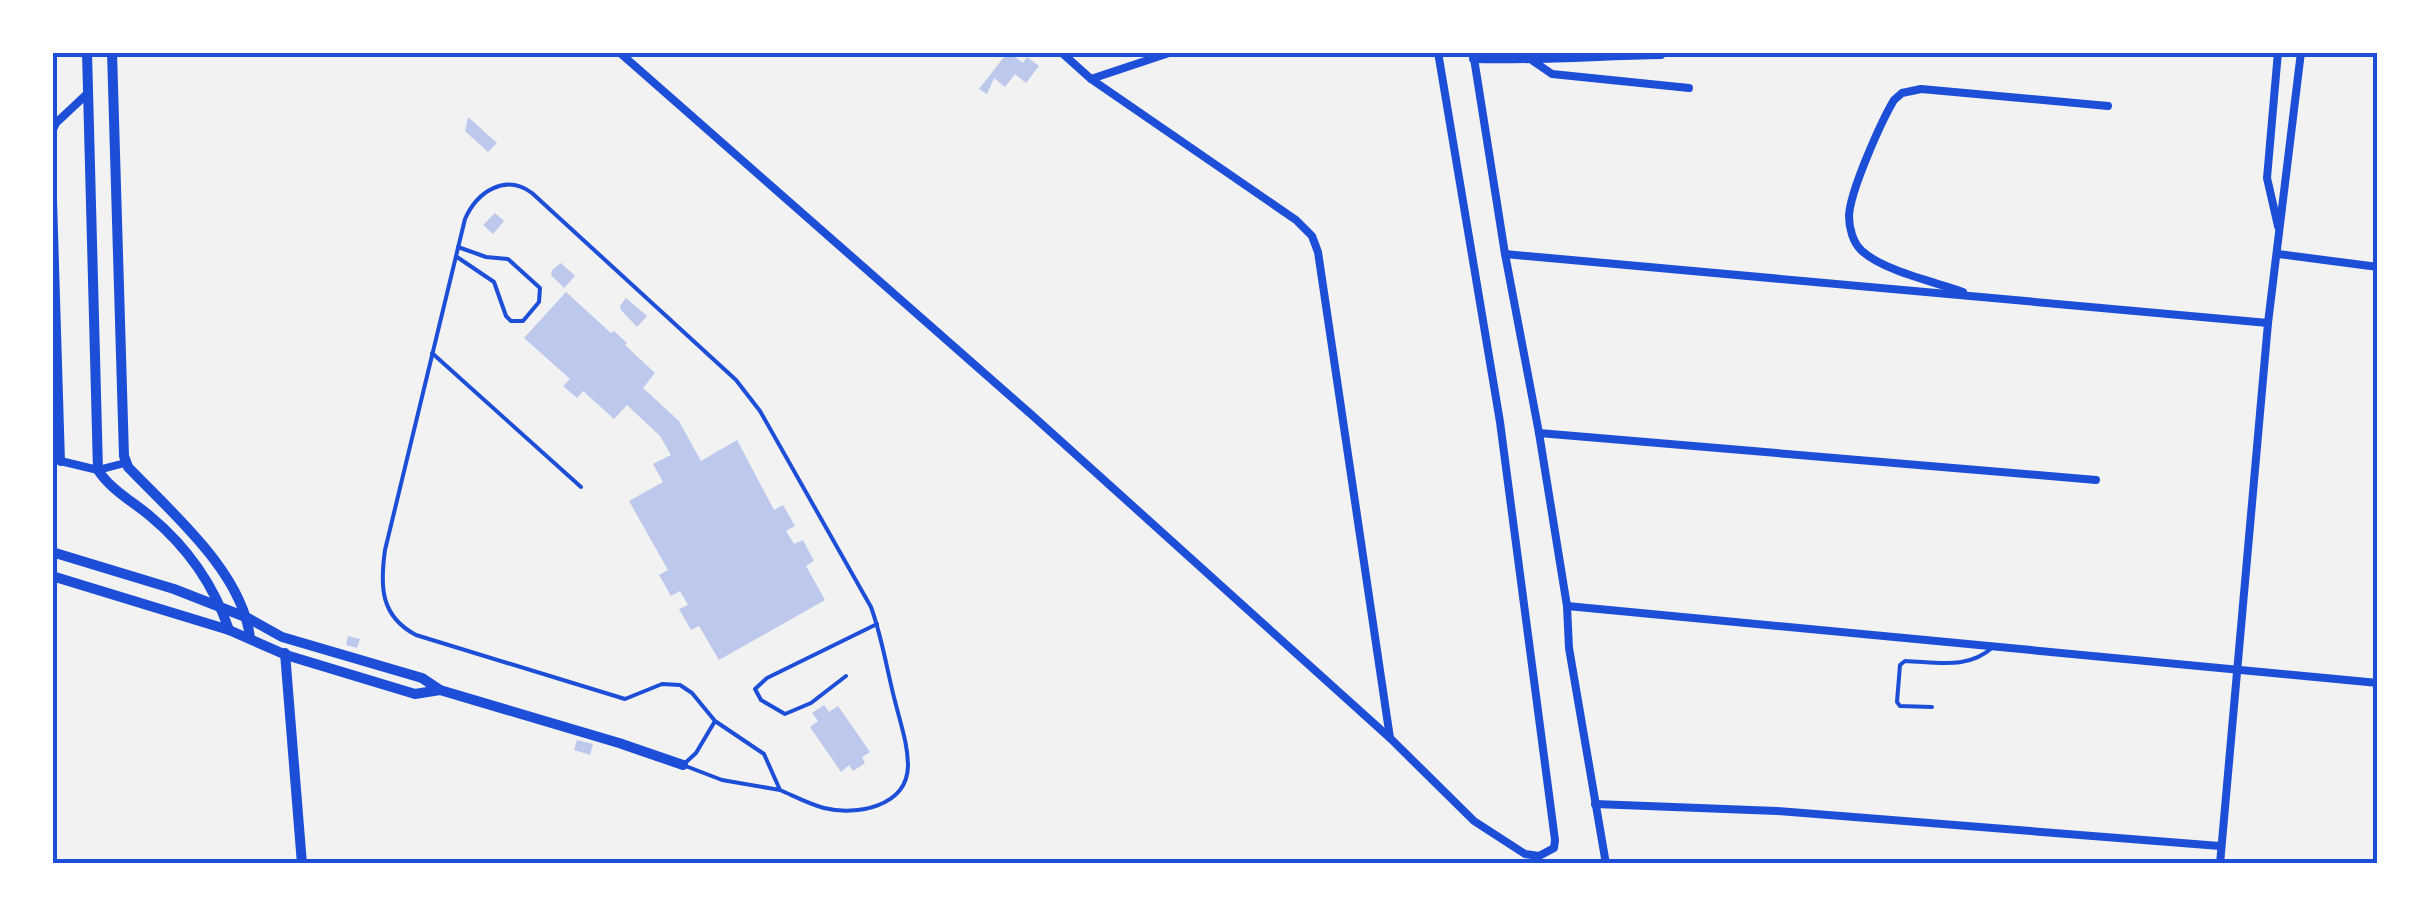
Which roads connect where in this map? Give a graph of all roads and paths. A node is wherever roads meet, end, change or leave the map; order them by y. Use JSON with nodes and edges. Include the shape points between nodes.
{"nodes":[{"id":1,"x":87,"y":52,"type":"edge"},
{"id":2,"x":112,"y":52,"type":"edge"},
{"id":3,"x":619,"y":52,"type":"edge"},
{"id":4,"x":1061,"y":52,"type":"edge"},
{"id":5,"x":1172,"y":52,"type":"edge"},
{"id":6,"x":1438,"y":52,"type":"edge"},
{"id":7,"x":2278,"y":52,"type":"edge"},
{"id":8,"x":2301,"y":52,"type":"edge"},
{"id":9,"x":1566,"y":54,"type":"edge"},
{"id":10,"x":1661,"y":55,"type":"dead end"},
{"id":11,"x":1473,"y":56,"type":"edge"},
{"id":12,"x":1533,"y":61,"type":"junction"},
{"id":13,"x":1091,"y":79,"type":"junction"},
{"id":14,"x":1689,"y":88,"type":"dead end"},
{"id":15,"x":88,"y":93,"type":"junction"},
{"id":16,"x":2108,"y":106,"type":"dead end"},
{"id":17,"x":52,"y":132,"type":"edge"},
{"id":18,"x":52,"y":167,"type":"edge"},
{"id":19,"x":53,"y":192,"type":"edge"},
{"id":20,"x":2280,"y":233,"type":"junction"},
{"id":21,"x":458,"y":247,"type":"junction"},
{"id":22,"x":1505,"y":254,"type":"junction"},
{"id":23,"x":2278,"y":254,"type":"junction"},
{"id":24,"x":456,"y":257,"type":"junction"},
{"id":25,"x":2378,"y":267,"type":"edge"},
{"id":26,"x":1976,"y":297,"type":"junction"},
{"id":27,"x":55,"y":301,"type":"edge"},
{"id":28,"x":2268,"y":323,"type":"junction"},
{"id":29,"x":432,"y":353,"type":"junction"},
{"id":30,"x":1539,"y":433,"type":"junction"},
{"id":31,"x":57,"y":461,"type":"edge"},
{"id":32,"x":125,"y":463,"type":"junction"},
{"id":33,"x":98,"y":470,"type":"junction"},
{"id":34,"x":2096,"y":480,"type":"dead end"},
{"id":35,"x":581,"y":488,"type":"dead end"},
{"id":36,"x":52,"y":552,"type":"edge"},
{"id":37,"x":52,"y":576,"type":"edge"},
{"id":38,"x":1567,"y":606,"type":"junction"},
{"id":39,"x":222,"y":607,"type":"junction"},
{"id":40,"x":248,"y":618,"type":"junction"},
{"id":41,"x":878,"y":624,"type":"junction"},
{"id":42,"x":230,"y":630,"type":"junction"},
{"id":43,"x":282,"y":637,"type":"junction"},
{"id":44,"x":250,"y":638,"type":"junction"},
{"id":45,"x":1993,"y":646,"type":"junction"},
{"id":46,"x":286,"y":655,"type":"junction"},
{"id":47,"x":2235,"y":668,"type":"junction"},
{"id":48,"x":846,"y":676,"type":"dead end"},
{"id":49,"x":2378,"y":683,"type":"edge"},
{"id":50,"x":440,"y":690,"type":"junction"},
{"id":51,"x":1932,"y":707,"type":"dead end"},
{"id":52,"x":716,"y":721,"type":"junction"},
{"id":53,"x":1390,"y":738,"type":"junction"},
{"id":54,"x":684,"y":765,"type":"junction"},
{"id":55,"x":780,"y":790,"type":"junction"},
{"id":56,"x":1595,"y":804,"type":"junction"},
{"id":57,"x":2220,"y":846,"type":"junction"},
{"id":58,"x":302,"y":864,"type":"edge"},
{"id":59,"x":1606,"y":864,"type":"edge"},
{"id":60,"x":2220,"y":864,"type":"edge"}],
"edges":[{"from":1,"to":15,"type":"street"},
{"from":2,"to":32,"type":"street"},
{"from":3,"to":53,"type":"street"},
{"from":4,"to":13,"type":"street"},
{"from":5,"to":13,"type":"street"},
{"from":6,"to":53,"type":"street","via":[[1505,460],[1554,848],[1524,854],[1474,821]]},
{"from":7,"to":20,"type":"street","via":[[2267,178]]},
{"from":8,"to":20,"type":"street"},
{"from":9,"to":10,"type":"street"},
{"from":9,"to":12,"type":"street"},
{"from":11,"to":12,"type":"street"},
{"from":11,"to":22,"type":"street"},
{"from":12,"to":14,"type":"street","via":[[1552,74]]},
{"from":13,"to":53,"type":"street","via":[[1312,236]]},
{"from":15,"to":17,"type":"street"},
{"from":15,"to":33,"type":"street"},
{"from":16,"to":26,"type":"street","via":[[1920,89],[1894,100],[1853,197],[1851,234],[1878,261]]},
{"from":18,"to":19,"type":"street"},
{"from":19,"to":27,"type":"street"},
{"from":20,"to":23,"type":"street"},
{"from":21,"to":24,"type":"lane"},
{"from":21,"to":24,"type":"lane","via":[[508,259],[540,288],[538,302],[523,321],[511,321],[494,282]]},
{"from":21,"to":41,"type":"lane","via":[[476,198],[503,185],[524,187],[671,318],[760,411]]},
{"from":22,"to":26,"type":"street"},
{"from":22,"to":30,"type":"street"},
{"from":23,"to":25,"type":"street"},
{"from":23,"to":28,"type":"street"},
{"from":24,"to":29,"type":"lane"},
{"from":26,"to":28,"type":"street"},
{"from":27,"to":31,"type":"street"},
{"from":28,"to":47,"type":"street"},
{"from":29,"to":35,"type":"lane"},
{"from":29,"to":52,"type":"lane","via":[[385,550],[381,589],[394,619],[416,634],[625,699],[662,684],[680,685]]},
{"from":30,"to":34,"type":"street"},
{"from":30,"to":38,"type":"street"},
{"from":31,"to":33,"type":"street"},
{"from":32,"to":33,"type":"street"},
{"from":32,"to":40,"type":"street","via":[[215,562]]},
{"from":33,"to":39,"type":"street","via":[[166,530]]},
{"from":36,"to":39,"type":"street"},
{"from":37,"to":42,"type":"street"},
{"from":38,"to":45,"type":"street"},
{"from":38,"to":56,"type":"street"},
{"from":39,"to":40,"type":"street"},
{"from":39,"to":42,"type":"street"},
{"from":40,"to":43,"type":"street"},
{"from":40,"to":44,"type":"street"},
{"from":41,"to":48,"type":"lane","via":[[755,689],[785,714]]},
{"from":41,"to":55,"type":"lane","via":[[907,750],[900,790],[890,801],[852,810],[824,808]]},
{"from":42,"to":44,"type":"street"},
{"from":43,"to":46,"type":"street"},
{"from":43,"to":50,"type":"street","via":[[422,678]]},
{"from":44,"to":46,"type":"street"},
{"from":45,"to":47,"type":"street"},
{"from":45,"to":51,"type":"lane","via":[[1964,663],[1904,661],[1897,702]]},
{"from":46,"to":50,"type":"street","via":[[415,694]]},
{"from":46,"to":58,"type":"street"},
{"from":47,"to":49,"type":"street"},
{"from":47,"to":57,"type":"street"},
{"from":50,"to":54,"type":"street"},
{"from":52,"to":54,"type":"lane"},
{"from":52,"to":55,"type":"lane","via":[[764,754]]},
{"from":54,"to":55,"type":"lane"},
{"from":56,"to":57,"type":"street","via":[[1777,811]]},
{"from":56,"to":59,"type":"street"},
{"from":57,"to":60,"type":"street"}]}
